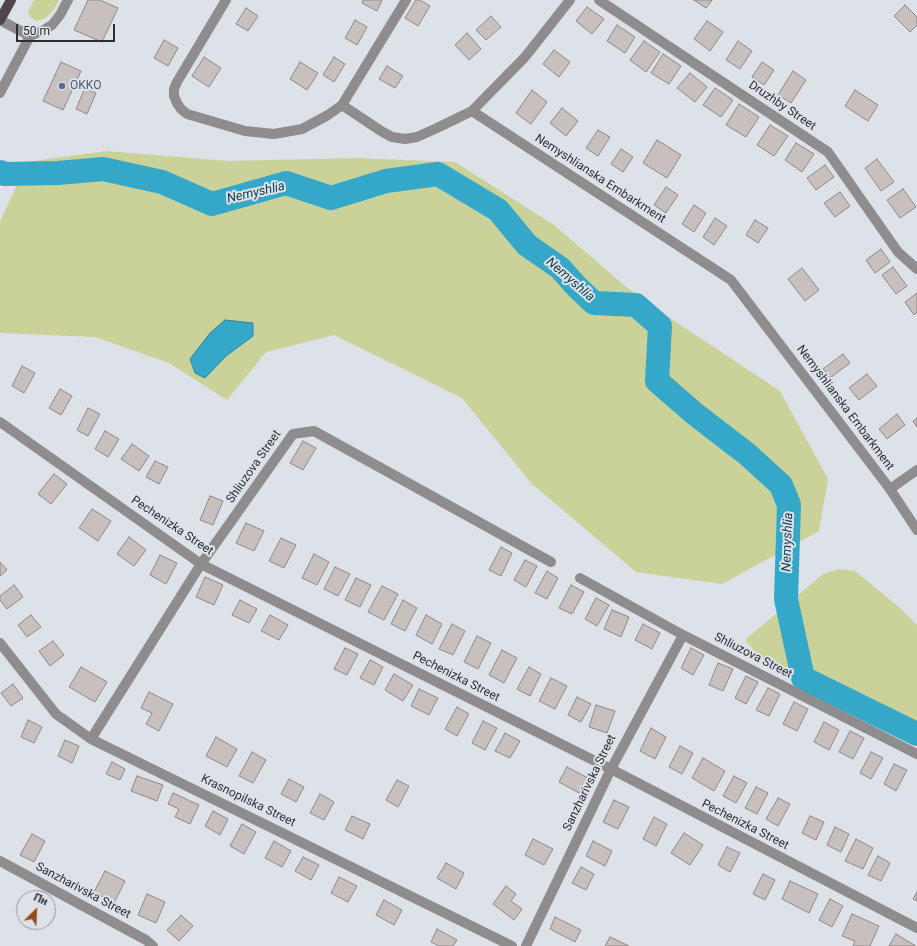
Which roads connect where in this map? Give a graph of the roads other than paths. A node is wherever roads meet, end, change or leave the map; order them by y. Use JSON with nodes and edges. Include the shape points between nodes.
{"nodes":[{"id":1,"x":11,"y":0,"type":"edge"},
{"id":2,"x":68,"y":0,"type":"edge"},
{"id":3,"x":226,"y":0,"type":"edge"},
{"id":4,"x":406,"y":0,"type":"edge"},
{"id":5,"x":570,"y":0,"type":"edge"},
{"id":6,"x":600,"y":0,"type":"edge"},
{"id":7,"x":0,"y":20,"type":"edge"},
{"id":8,"x":30,"y":36,"type":"junction"},
{"id":9,"x":0,"y":93,"type":"edge"},
{"id":10,"x":342,"y":105,"type":"junction"},
{"id":11,"x":472,"y":111,"type":"junction"},
{"id":12,"x":917,"y":269,"type":"edge"},
{"id":13,"x":0,"y":422,"type":"edge"},
{"id":14,"x":917,"y":470,"type":"edge"},
{"id":15,"x":890,"y":489,"type":"junction"},
{"id":16,"x":917,"y":530,"type":"edge"},
{"id":17,"x":551,"y":562,"type":"dead end"},
{"id":18,"x":202,"y":564,"type":"junction"},
{"id":19,"x":580,"y":578,"type":"dead end"},
{"id":20,"x":683,"y":634,"type":"junction"},
{"id":21,"x":0,"y":644,"type":"edge"},
{"id":22,"x":91,"y":739,"type":"junction"},
{"id":23,"x":917,"y":754,"type":"edge"},
{"id":24,"x":611,"y":770,"type":"junction"},
{"id":25,"x":0,"y":861,"type":"edge"},
{"id":26,"x":917,"y":928,"type":"edge"},
{"id":27,"x":153,"y":946,"type":"edge"},
{"id":28,"x":512,"y":946,"type":"edge"},
{"id":29,"x":526,"y":946,"type":"edge"}],
"edges":[{"from":1,"to":7,"type":"main road"},
{"from":2,"to":8,"type":"street","via":[[52,25]]},
{"from":3,"to":10,"type":"street","via":[[174,89],[174,96],[181,110],[245,131],[274,134],[302,129]]},
{"from":4,"to":10,"type":"street"},
{"from":5,"to":11,"type":"street","via":[[525,57]]},
{"from":6,"to":12,"type":"street","name":"Druzhby Street","via":[[828,152],[898,252]]},
{"from":7,"to":8,"type":"street"},
{"from":8,"to":9,"type":"street"},
{"from":10,"to":11,"type":"street","via":[[392,137],[405,138],[417,137]]},
{"from":11,"to":15,"type":"street","name":"Nemyshlianska Embarkment","via":[[731,280]]},
{"from":13,"to":18,"type":"street","name":"Pechenizka Street"},
{"from":14,"to":15,"type":"street"},
{"from":15,"to":16,"type":"street","name":"Nemyshlianska Embarkment"},
{"from":17,"to":18,"type":"street","name":"Shliuzova Street","via":[[314,431],[293,434]]},
{"from":18,"to":22,"type":"street","name":"Shliuzova Street"},
{"from":18,"to":24,"type":"street","name":"Pechenizka Street"},
{"from":19,"to":20,"type":"street","name":"Shliuzova Street"},
{"from":20,"to":23,"type":"street","name":"Shliuzova Street"},
{"from":20,"to":24,"type":"street","name":"Sanzharivska Street"},
{"from":21,"to":22,"type":"street","name":"Krasnopilska Street","via":[[56,714]]},
{"from":22,"to":28,"type":"street","name":"Krasnopilska Street"},
{"from":24,"to":26,"type":"street","name":"Pechenizka Street"},
{"from":24,"to":29,"type":"street","name":"Sanzharivska Street"},
{"from":25,"to":27,"type":"street","name":"Sanzharivska Street"}]}
